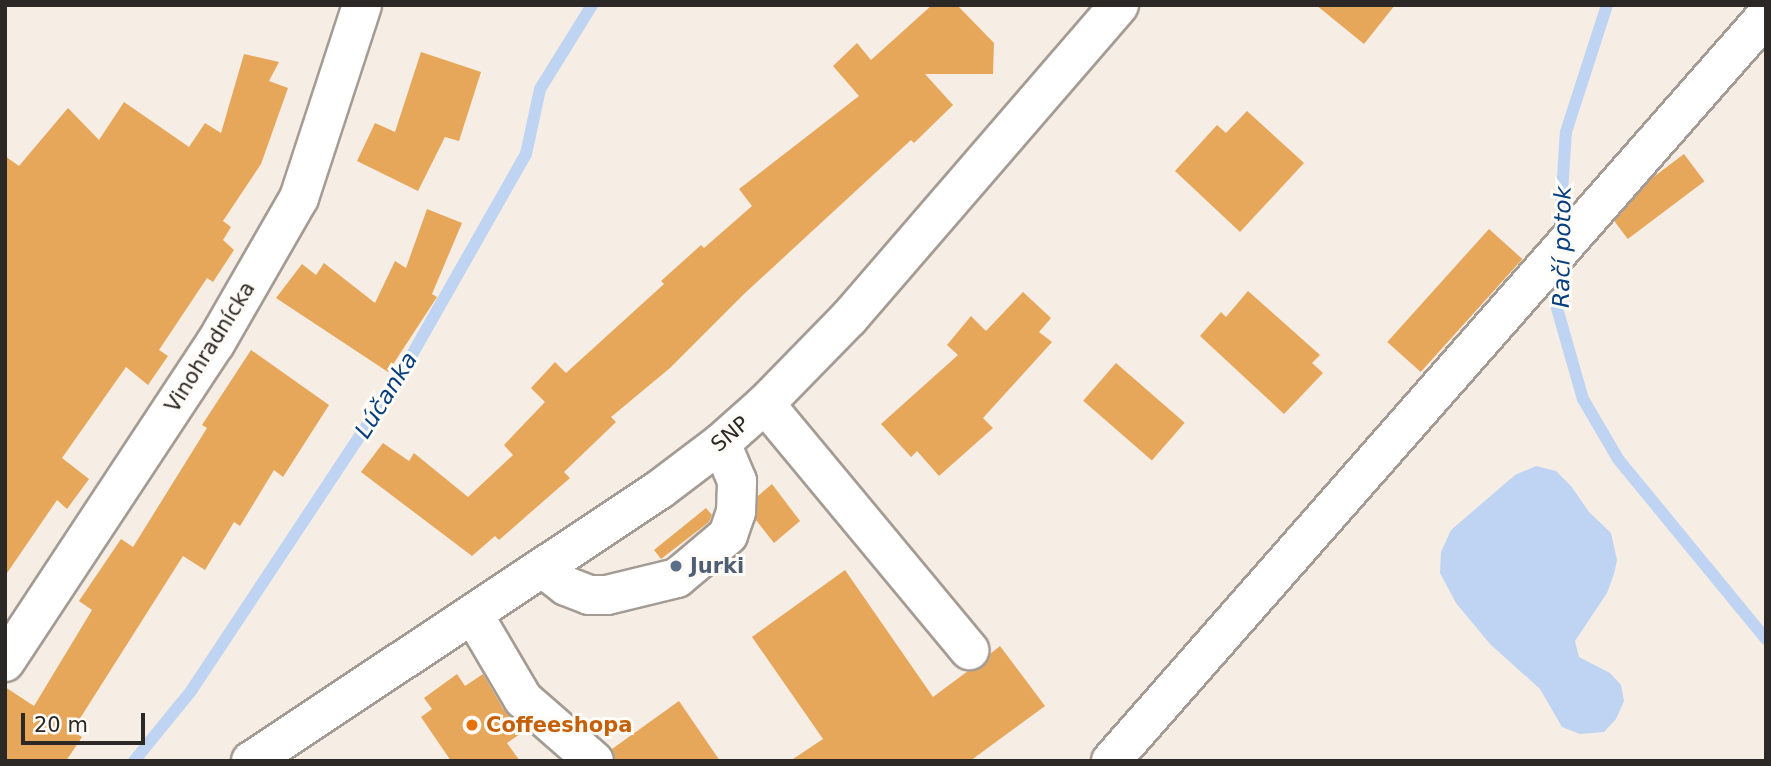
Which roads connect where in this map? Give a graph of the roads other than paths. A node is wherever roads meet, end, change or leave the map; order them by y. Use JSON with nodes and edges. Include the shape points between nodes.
{"nodes":[{"id":1,"x":362,"y":5,"type":"edge"},
{"id":2,"x":1119,"y":5,"type":"edge"},
{"id":3,"x":1766,"y":16,"type":"edge"},
{"id":4,"x":765,"y":404,"type":"junction"},
{"id":5,"x":721,"y":443,"type":"junction"},
{"id":6,"x":543,"y":568,"type":"junction"},
{"id":7,"x":473,"y":614,"type":"junction"},
{"id":8,"x":969,"y":650,"type":"dead end"},
{"id":9,"x":5,"y":662,"type":"edge"},
{"id":10,"x":586,"y":758,"type":"edge"},
{"id":11,"x":251,"y":761,"type":"edge"},
{"id":12,"x":1111,"y":761,"type":"edge"}],
"edges":[{"from":1,"to":9,"type":"street","name":"Vinohradnícka","via":[[299,198],[215,344]]},
{"from":2,"to":4,"type":"street","name":"SNP","via":[[915,245]]},
{"from":3,"to":12,"type":"street"},
{"from":4,"to":5,"type":"street","name":"SNP"},
{"from":4,"to":8,"type":"street"},
{"from":5,"to":6,"type":"street","name":"SNP"},
{"from":5,"to":6,"type":"street","via":[[737,481],[736,512],[728,535],[677,578],[589,595],[566,586]]},
{"from":6,"to":7,"type":"street","name":"SNP"},
{"from":7,"to":10,"type":"street","via":[[523,699]]},
{"from":7,"to":11,"type":"street","name":"SNP"}]}
